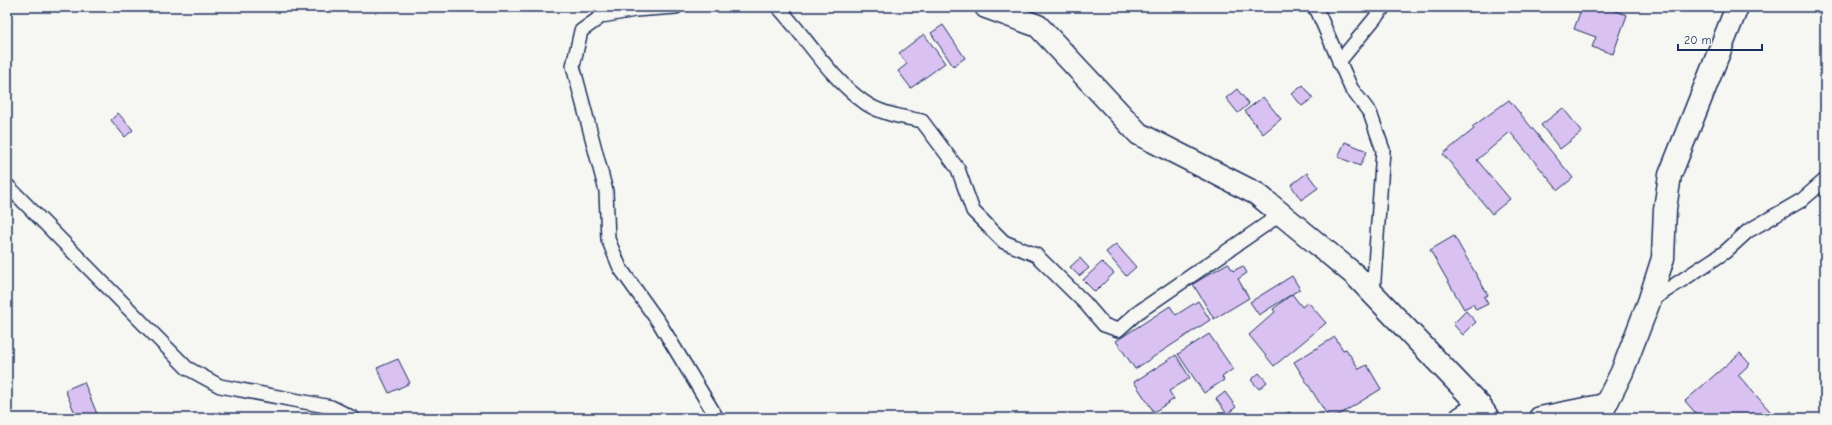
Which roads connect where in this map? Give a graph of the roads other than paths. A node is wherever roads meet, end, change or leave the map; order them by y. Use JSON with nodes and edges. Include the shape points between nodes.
{"nodes":[{"id":1,"x":676,"y":7,"type":"edge"},
{"id":2,"x":778,"y":7,"type":"edge"},
{"id":3,"x":986,"y":7,"type":"edge"},
{"id":4,"x":1314,"y":7,"type":"edge"},
{"id":5,"x":1384,"y":7,"type":"edge"},
{"id":6,"x":1737,"y":7,"type":"edge"},
{"id":7,"x":1339,"y":62,"type":"junction"},
{"id":8,"x":1825,"y":180,"type":"edge"},
{"id":9,"x":7,"y":184,"type":"edge"},
{"id":10,"x":1281,"y":214,"type":"junction"},
{"id":11,"x":1373,"y":294,"type":"junction"},
{"id":12,"x":1648,"y":302,"type":"junction"},
{"id":13,"x":1484,"y":412,"type":"edge"},
{"id":14,"x":1602,"y":412,"type":"edge"},
{"id":15,"x":353,"y":418,"type":"edge"},
{"id":16,"x":717,"y":418,"type":"edge"},
{"id":17,"x":1461,"y":418,"type":"edge"},
{"id":18,"x":1540,"y":418,"type":"edge"}],
"edges":[{"from":1,"to":16,"type":"lane","via":[[602,16],[581,31],[573,66],[606,191],[608,239],[614,254],[620,268],[660,324]]},
{"from":2,"to":10,"type":"lane","via":[[825,66],[865,103],[894,115],[922,121],[958,169],[973,211],[1004,242],[1036,255],[1104,325],[1118,330],[1137,313]]},
{"from":3,"to":10,"type":"street","via":[[1038,26],[1139,134],[1257,194]]},
{"from":4,"to":7,"type":"lane"},
{"from":5,"to":7,"type":"lane"},
{"from":6,"to":12,"type":"street","via":[[1670,175],[1665,209],[1663,258]]},
{"from":7,"to":11,"type":"lane","via":[[1351,88],[1370,114],[1383,150]]},
{"from":8,"to":12,"type":"lane","via":[[1802,200],[1748,231],[1725,252]]},
{"from":9,"to":15,"type":"lane","via":[[187,368],[220,386],[331,407]]},
{"from":10,"to":11,"type":"street","via":[[1355,275]]},
{"from":11,"to":13,"type":"street"},
{"from":12,"to":14,"type":"street","via":[[1622,372]]},
{"from":13,"to":17,"type":"street"},
{"from":14,"to":18,"type":"street"}]}
